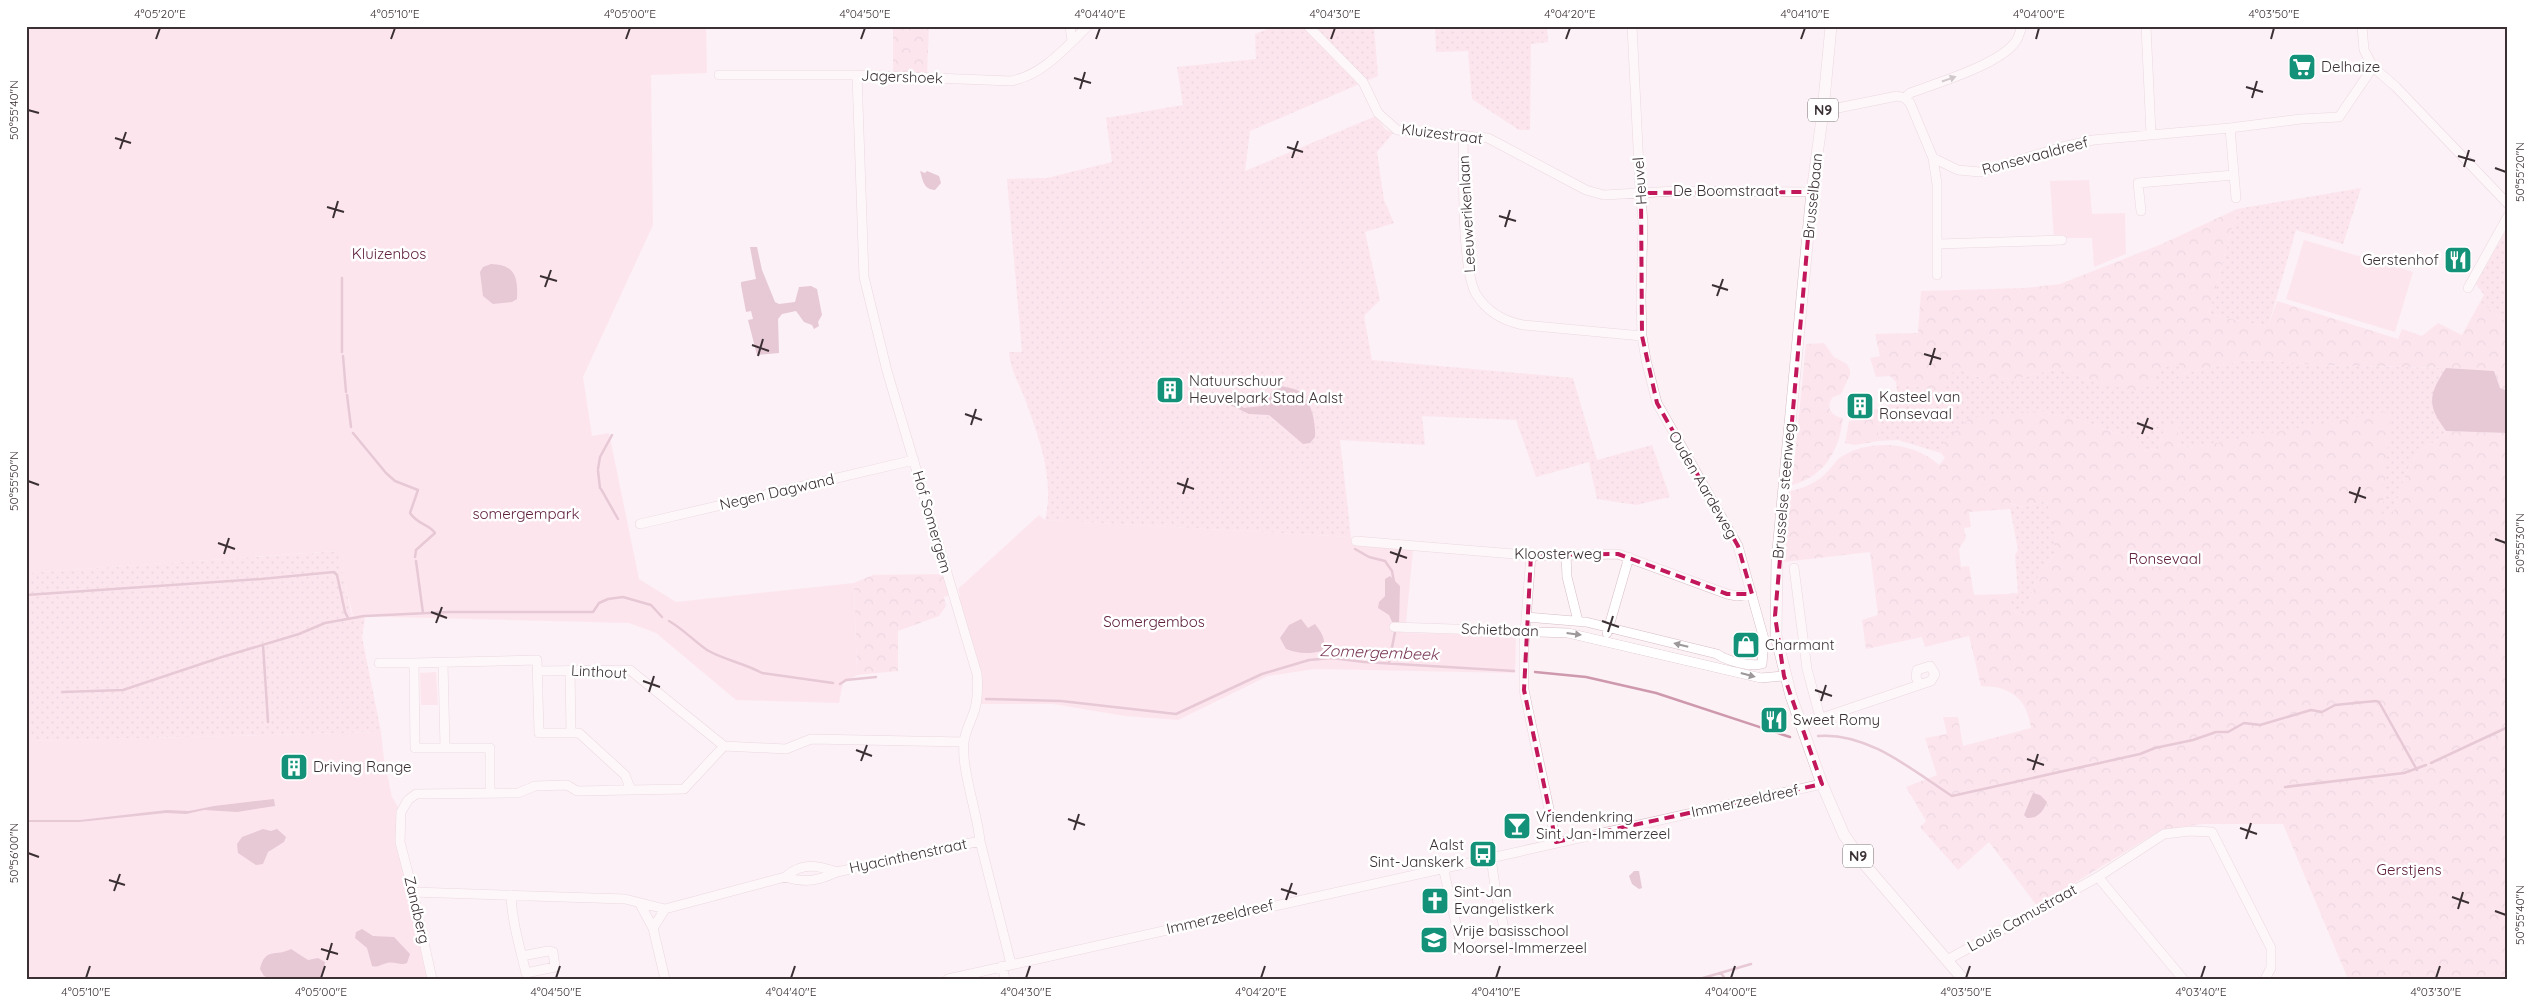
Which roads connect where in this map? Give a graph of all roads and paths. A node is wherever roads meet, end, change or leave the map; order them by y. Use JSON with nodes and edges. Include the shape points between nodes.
{"nodes":[{"id":1,"x":1070,"y":26,"type":"edge"},
{"id":2,"x":1088,"y":26,"type":"edge"},
{"id":3,"x":1308,"y":26,"type":"edge"},
{"id":4,"x":1632,"y":26,"type":"edge"},
{"id":5,"x":1831,"y":26,"type":"edge"},
{"id":6,"x":2022,"y":26,"type":"edge"},
{"id":7,"x":2146,"y":26,"type":"edge"},
{"id":8,"x":2362,"y":26,"type":"edge"},
{"id":9,"x":1072,"y":41,"type":"junction"},
{"id":10,"x":2373,"y":67,"type":"junction"},
{"id":11,"x":719,"y":75,"type":"dead end"},
{"id":12,"x":857,"y":75,"type":"junction"},
{"id":13,"x":1905,"y":98,"type":"junction"},
{"id":14,"x":1823,"y":111,"type":"junction"},
{"id":15,"x":2230,"y":128,"type":"junction"},
{"id":16,"x":2151,"y":134,"type":"junction"},
{"id":17,"x":1462,"y":135,"type":"junction"},
{"id":18,"x":1933,"y":158,"type":"junction"},
{"id":19,"x":2234,"y":175,"type":"junction"},
{"id":20,"x":1641,"y":192,"type":"junction"},
{"id":21,"x":1812,"y":192,"type":"junction"},
{"id":22,"x":2236,"y":198,"type":"dead end"},
{"id":23,"x":2508,"y":204,"type":"edge"},
{"id":24,"x":2141,"y":210,"type":"dead end"},
{"id":25,"x":2508,"y":216,"type":"edge"},
{"id":26,"x":2062,"y":240,"type":"dead end"},
{"id":27,"x":1938,"y":244,"type":"junction"},
{"id":28,"x":1937,"y":275,"type":"dead end"},
{"id":29,"x":2468,"y":288,"type":"dead end"},
{"id":30,"x":1642,"y":336,"type":"junction"},
{"id":31,"x":1795,"y":366,"type":"joint"},
{"id":32,"x":914,"y":460,"type":"junction"},
{"id":33,"x":640,"y":524,"type":"dead end"},
{"id":34,"x":1356,"y":541,"type":"dead end"},
{"id":35,"x":1530,"y":555,"type":"junction"},
{"id":36,"x":1566,"y":555,"type":"junction"},
{"id":37,"x":1629,"y":557,"type":"junction"},
{"id":38,"x":1794,"y":568,"type":"dead end"},
{"id":39,"x":1752,"y":594,"type":"junction"},
{"id":40,"x":1759,"y":616,"type":"junction"},
{"id":41,"x":1775,"y":616,"type":"junction"},
{"id":42,"x":1526,"y":617,"type":"junction"},
{"id":43,"x":1578,"y":621,"type":"junction"},
{"id":44,"x":1397,"y":627,"type":"dead end"},
{"id":45,"x":1608,"y":627,"type":"junction"},
{"id":46,"x":1525,"y":632,"type":"junction"},
{"id":47,"x":1605,"y":640,"type":"junction"},
{"id":48,"x":1722,"y":657,"type":"junction"},
{"id":49,"x":379,"y":662,"type":"dead end"},
{"id":50,"x":414,"y":663,"type":"junction"},
{"id":51,"x":443,"y":663,"type":"junction"},
{"id":52,"x":1762,"y":664,"type":"junction"},
{"id":53,"x":1720,"y":667,"type":"junction"},
{"id":54,"x":570,"y":670,"type":"junction"},
{"id":55,"x":538,"y":671,"type":"junction"},
{"id":56,"x":1784,"y":676,"type":"junction"},
{"id":57,"x":1770,"y":677,"type":"junction"},
{"id":58,"x":1919,"y":684,"type":"dead end"},
{"id":59,"x":1820,"y":718,"type":"junction"},
{"id":60,"x":1802,"y":724,"type":"junction"},
{"id":61,"x":570,"y":733,"type":"junction"},
{"id":62,"x":964,"y":742,"type":"junction"},
{"id":63,"x":724,"y":746,"type":"junction"},
{"id":64,"x":445,"y":748,"type":"junction"},
{"id":65,"x":1822,"y":784,"type":"junction"},
{"id":66,"x":631,"y":790,"type":"junction"},
{"id":67,"x":490,"y":792,"type":"junction"},
{"id":68,"x":980,"y":841,"type":"junction"},
{"id":69,"x":1556,"y":842,"type":"junction"},
{"id":70,"x":1492,"y":857,"type":"junction"},
{"id":71,"x":1443,"y":868,"type":"junction"},
{"id":72,"x":837,"y":872,"type":"junction"},
{"id":73,"x":785,"y":877,"type":"junction"},
{"id":74,"x":2098,"y":877,"type":"junction"},
{"id":75,"x":414,"y":892,"type":"junction"},
{"id":76,"x":512,"y":895,"type":"junction"},
{"id":77,"x":640,"y":904,"type":"junction"},
{"id":78,"x":665,"y":909,"type":"junction"},
{"id":79,"x":654,"y":928,"type":"junction"},
{"id":80,"x":1508,"y":944,"type":"dead end"},
{"id":81,"x":1462,"y":950,"type":"dead end"},
{"id":82,"x":522,"y":956,"type":"dead end"},
{"id":83,"x":1947,"y":960,"type":"junction"},
{"id":84,"x":1006,"y":965,"type":"junction"},
{"id":85,"x":432,"y":979,"type":"edge"},
{"id":86,"x":665,"y":979,"type":"edge"},
{"id":87,"x":948,"y":979,"type":"edge"},
{"id":88,"x":1004,"y":979,"type":"edge"},
{"id":89,"x":1963,"y":979,"type":"edge"},
{"id":90,"x":2183,"y":979,"type":"edge"},
{"id":91,"x":2264,"y":979,"type":"edge"}],
"edges":[{"from":1,"to":9,"type":"street"},
{"from":2,"to":9,"type":"street","name":"Jagershoek"},
{"from":3,"to":17,"type":"street","name":"Kluizestraat","via":[[1364,82],[1378,113],[1389,125],[1407,132]]},
{"from":4,"to":20,"type":"street","name":"Heuvel"},
{"from":5,"to":14,"type":"main road","name":"Brusselbaan","number":"N9"},
{"from":13,"to":6,"type":"street","one_way":true,"via":[[1910,92],[1972,71],[1995,57],[2017,41]]},
{"from":7,"to":16,"type":"street"},
{"from":8,"to":10,"type":"street","via":[[2364,50]]},
{"from":9,"to":12,"type":"street","name":"Jagershoek","via":[[1028,78],[1011,81]]},
{"from":10,"to":15,"type":"street","name":"Ronsevaaldreef","via":[[2339,118]]},
{"from":10,"to":23,"type":"street"},
{"from":11,"to":12,"type":"street","name":"Jagershoek"},
{"from":12,"to":32,"type":"street","name":"Hof Somergem","via":[[864,278]]},
{"from":13,"to":14,"type":"street","via":[[1897,96]]},
{"from":13,"to":18,"type":"street"},
{"from":14,"to":21,"type":"main road","name":"Brusselbaan","number":"N9"},
{"from":15,"to":16,"type":"street","name":"Ronsevaaldreef"},
{"from":15,"to":19,"type":"street"},
{"from":16,"to":18,"type":"street","name":"Ronsevaaldreef","via":[[2062,146],[1980,172],[1958,170]]},
{"from":17,"to":20,"type":"street","name":"Kluizestraat","via":[[1488,138],[1586,190],[1604,195]]},
{"from":17,"to":30,"type":"street","name":"Leeuwerikenlaan","via":[[1468,270],[1476,294],[1485,306],[1505,320],[1523,325]]},
{"from":18,"to":27,"type":"street"},
{"from":19,"to":22,"type":"street"},
{"from":19,"to":24,"type":"street","via":[[2138,183]]},
{"from":20,"to":21,"type":"street","name":"De Boomstraat"},
{"from":20,"to":30,"type":"street","name":"Heuvel"},
{"from":21,"to":31,"type":"main road","name":"Brusselbaan","number":"N9"},
{"from":25,"to":29,"type":"street"},
{"from":26,"to":27,"type":"street"},
{"from":27,"to":28,"type":"street"},
{"from":30,"to":39,"type":"street","name":"Ouden Aardeweg","via":[[1657,403],[1738,546]]},
{"from":31,"to":41,"type":"main road","name":"Brusselse steenweg","number":"N9"},
{"from":32,"to":33,"type":"street","name":"Negen Dagwand"},
{"from":32,"to":62,"type":"street","name":"Hof Somergem","via":[[977,674],[976,707]]},
{"from":34,"to":35,"type":"street","name":"Kloosterweg"},
{"from":35,"to":36,"type":"street","name":"Kloosterweg"},
{"from":35,"to":42,"type":"street"},
{"from":36,"to":37,"type":"street","name":"Kloosterweg","via":[[1618,554]]},
{"from":36,"to":43,"type":"street","via":[[1567,577]]},
{"from":37,"to":39,"type":"street","name":"Kloosterweg","via":[[1727,594]]},
{"from":37,"to":45,"type":"street"},
{"from":38,"to":59,"type":"street","name":"Brusselse steenweg","via":[[1807,669]]},
{"from":39,"to":40,"type":"street","name":"Ouden Aardeweg"},
{"from":40,"to":41,"type":"street"},
{"from":40,"to":52,"type":"street","name":"Ouden Aardeweg","via":[[1764,639]]},
{"from":41,"to":56,"type":"main road","name":"Brusselse steenweg","number":"N9"},
{"from":42,"to":43,"type":"street","name":"Schietbaan"},
{"from":42,"to":46,"type":"street"},
{"from":43,"to":45,"type":"street","name":"Schietbaan"},
{"from":44,"to":46,"type":"street","name":"Schietbaan"},
{"from":45,"to":47,"type":"street"},
{"from":48,"to":45,"type":"street","name":"Schietbaan","one_way":true},
{"from":46,"to":47,"type":"street","name":"Schietbaan","one_way":true,"via":[[1568,633]]},
{"from":46,"to":69,"type":"street","via":[[1524,690]]},
{"from":47,"to":53,"type":"street","name":"Schietbaan","via":[[1713,668]]},
{"from":48,"to":52,"type":"street","name":"Schietbaan"},
{"from":48,"to":53,"type":"street"},
{"from":49,"to":50,"type":"street"},
{"from":50,"to":51,"type":"street"},
{"from":50,"to":64,"type":"street","via":[[415,748]]},
{"from":51,"to":55,"type":"street","via":[[537,660]]},
{"from":51,"to":64,"type":"street"},
{"from":52,"to":57,"type":"street"},
{"from":53,"to":57,"type":"street","name":"Schietbaan","one_way":true,"via":[[1761,678]]},
{"from":54,"to":55,"type":"street","name":"Linthout"},
{"from":54,"to":61,"type":"street"},
{"from":54,"to":63,"type":"street","name":"Linthout","via":[[630,670]]},
{"from":55,"to":61,"type":"street","via":[[539,733]]},
{"from":56,"to":57,"type":"street","name":"Schietbaan"},
{"from":56,"to":60,"type":"main road","name":"Brusselse steenweg","number":"N9"},
{"from":58,"to":59,"type":"street"},
{"from":59,"to":60,"type":"street"},
{"from":60,"to":65,"type":"main road","name":"Brusselse steenweg","number":"N9"},
{"from":61,"to":66,"type":"street","via":[[579,733],[625,775]]},
{"from":62,"to":63,"type":"street","via":[[811,739],[786,749]]},
{"from":62,"to":68,"type":"street","name":"Hof Somergem","via":[[965,765]]},
{"from":63,"to":66,"type":"street","name":"Zandberg","via":[[684,789]]},
{"from":64,"to":67,"type":"street","via":[[490,748]]},
{"from":65,"to":69,"type":"street","name":"Immerzeeldreef"},
{"from":65,"to":83,"type":"main road","name":"Brusselse steenweg","number":"N9","via":[[1854,851]]},
{"from":66,"to":67,"type":"street","name":"Zandberg","via":[[577,792],[567,786],[534,786],[518,792]]},
{"from":67,"to":75,"type":"street","name":"Zandberg","via":[[416,794],[408,800],[401,812],[400,842]]},
{"from":68,"to":72,"type":"street","name":"Hyacinthenstraat"},
{"from":68,"to":84,"type":"street","name":"Hof Somergem"},
{"from":69,"to":70,"type":"street","name":"Immerzeeldreef"},
{"from":70,"to":71,"type":"street","name":"Immerzeeldreef"},
{"from":70,"to":80,"type":"street","via":[[1496,894]]},
{"from":71,"to":81,"type":"street"},
{"from":71,"to":84,"type":"street","name":"Immerzeeldreef"},
{"from":72,"to":73,"type":"street","name":"Hyacinthenstraat","via":[[823,879],[803,882]]},
{"from":72,"to":73,"type":"street","name":"Hyacinthenstraat","via":[[817,865],[793,870]]},
{"from":73,"to":78,"type":"street","name":"Hyacinthenstraat"},
{"from":74,"to":83,"type":"street","name":"Louis Camustraat"},
{"from":74,"to":90,"type":"street"},
{"from":74,"to":91,"type":"street","name":"Louis Camustraat","via":[[2164,834],[2212,832],[2271,948],[2271,968]]},
{"from":75,"to":76,"type":"street","name":"Hyacinthenstraat"},
{"from":75,"to":85,"type":"street","name":"Zandberg"},
{"from":76,"to":77,"type":"street","name":"Hyacinthenstraat","via":[[625,899]]},
{"from":76,"to":82,"type":"street","via":[[512,912]]},
{"from":77,"to":78,"type":"street","name":"Hyacinthenstraat"},
{"from":77,"to":79,"type":"street"},
{"from":78,"to":79,"type":"street"},
{"from":79,"to":86,"type":"street"},
{"from":83,"to":89,"type":"main road","name":"Brusselse steenweg","number":"N9"},
{"from":84,"to":87,"type":"street","name":"Immerzeeldreef"},
{"from":84,"to":88,"type":"street","name":"Hof Somergem"}]}
